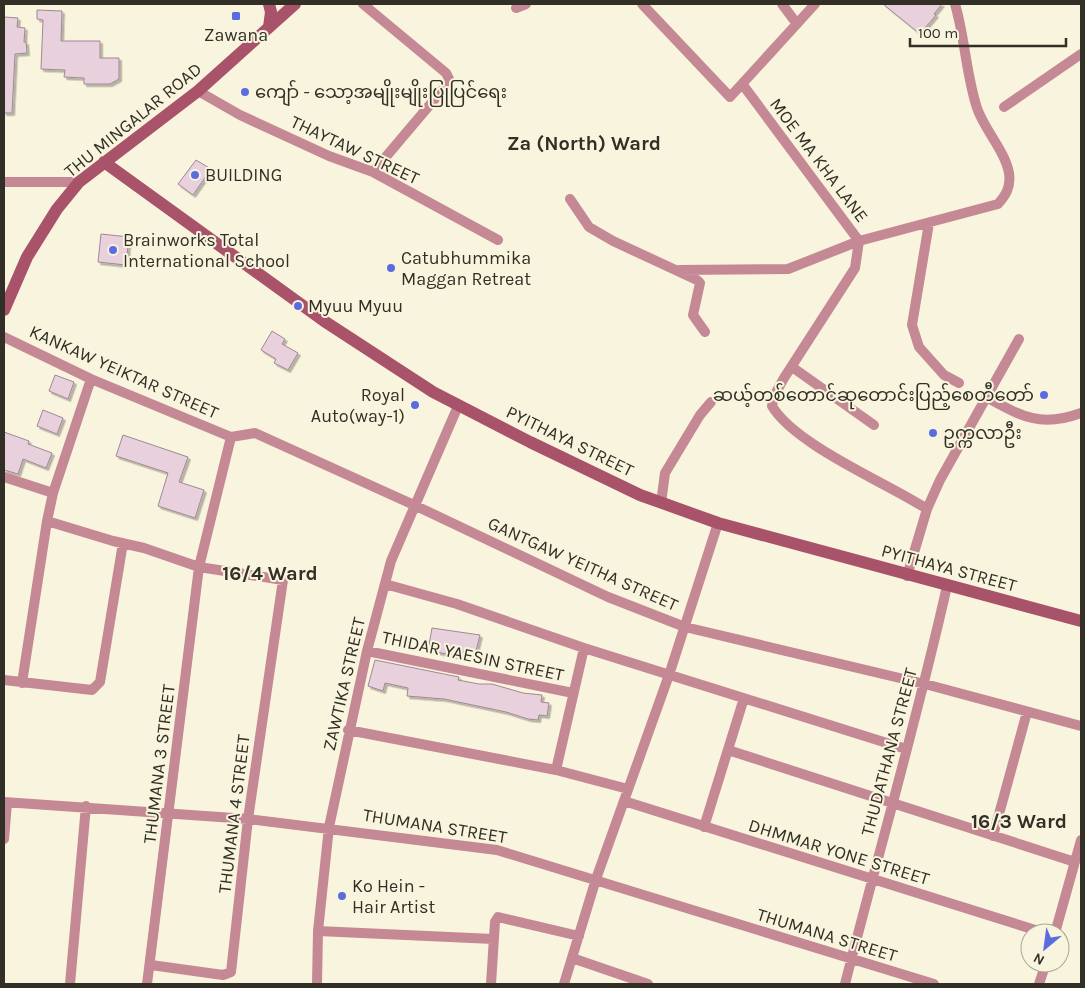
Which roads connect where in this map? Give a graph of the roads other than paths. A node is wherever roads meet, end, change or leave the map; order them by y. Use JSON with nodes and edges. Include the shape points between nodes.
{"nodes":[{"id":1,"x":269,"y":4,"type":"edge"},
{"id":2,"x":363,"y":4,"type":"edge"},
{"id":3,"x":526,"y":4,"type":"edge"},
{"id":4,"x":642,"y":4,"type":"edge"},
{"id":5,"x":782,"y":4,"type":"edge"},
{"id":6,"x":815,"y":4,"type":"edge"},
{"id":7,"x":955,"y":4,"type":"edge"},
{"id":8,"x":290,"y":7,"type":"edge"},
{"id":9,"x":516,"y":8,"type":"dead end"},
{"id":10,"x":797,"y":24,"type":"junction"},
{"id":11,"x":269,"y":27,"type":"junction"},
{"id":12,"x":1081,"y":54,"type":"edge"},
{"id":13,"x":742,"y":85,"type":"junction"},
{"id":14,"x":198,"y":91,"type":"junction"},
{"id":15,"x":1004,"y":108,"type":"dead end"},
{"id":16,"x":104,"y":162,"type":"junction"},
{"id":17,"x":373,"y":172,"type":"junction"},
{"id":18,"x":4,"y":182,"type":"edge"},
{"id":19,"x":79,"y":182,"type":"junction"},
{"id":20,"x":570,"y":199,"type":"dead end"},
{"id":21,"x":929,"y":224,"type":"junction"},
{"id":22,"x":498,"y":240,"type":"dead end"},
{"id":23,"x":859,"y":240,"type":"junction"},
{"id":24,"x":679,"y":270,"type":"junction"},
{"id":25,"x":4,"y":310,"type":"edge"},
{"id":26,"x":705,"y":332,"type":"dead end"},
{"id":27,"x":4,"y":337,"type":"edge"},
{"id":28,"x":1019,"y":339,"type":"dead end"},
{"id":29,"x":792,"y":367,"type":"junction"},
{"id":30,"x":91,"y":379,"type":"junction"},
{"id":31,"x":959,"y":383,"type":"dead end"},
{"id":32,"x":986,"y":396,"type":"junction"},
{"id":33,"x":710,"y":402,"type":"dead end"},
{"id":34,"x":458,"y":406,"type":"junction"},
{"id":35,"x":1081,"y":413,"type":"edge"},
{"id":36,"x":874,"y":425,"type":"dead end"},
{"id":37,"x":231,"y":437,"type":"junction"},
{"id":38,"x":4,"y":477,"type":"edge"},
{"id":39,"x":53,"y":493,"type":"junction"},
{"id":40,"x":661,"y":503,"type":"junction"},
{"id":41,"x":414,"y":505,"type":"junction"},
{"id":42,"x":927,"y":509,"type":"junction"},
{"id":43,"x":47,"y":522,"type":"junction"},
{"id":44,"x":718,"y":523,"type":"junction"},
{"id":45,"x":123,"y":543,"type":"junction"},
{"id":46,"x":199,"y":567,"type":"junction"},
{"id":47,"x":907,"y":576,"type":"junction"},
{"id":48,"x":384,"y":584,"type":"junction"},
{"id":49,"x":946,"y":586,"type":"junction"},
{"id":50,"x":1081,"y":621,"type":"edge"},
{"id":51,"x":685,"y":627,"type":"junction"},
{"id":52,"x":584,"y":648,"type":"junction"},
{"id":53,"x":367,"y":651,"type":"junction"},
{"id":54,"x":669,"y":675,"type":"junction"},
{"id":55,"x":4,"y":680,"type":"edge"},
{"id":56,"x":22,"y":683,"type":"junction"},
{"id":57,"x":925,"y":684,"type":"junction"},
{"id":58,"x":574,"y":693,"type":"junction"},
{"id":59,"x":744,"y":698,"type":"junction"},
{"id":60,"x":1027,"y":712,"type":"junction"},
{"id":61,"x":1081,"y":726,"type":"edge"},
{"id":62,"x":348,"y":730,"type":"junction"},
{"id":63,"x":906,"y":749,"type":"junction"},
{"id":64,"x":728,"y":750,"type":"junction"},
{"id":65,"x":556,"y":770,"type":"junction"},
{"id":66,"x":628,"y":789,"type":"junction"},
{"id":67,"x":624,"y":801,"type":"junction"},
{"id":68,"x":5,"y":802,"type":"edge"},
{"id":69,"x":891,"y":803,"type":"junction"},
{"id":70,"x":86,"y":806,"type":"junction"},
{"id":71,"x":170,"y":812,"type":"junction"},
{"id":72,"x":248,"y":818,"type":"junction"},
{"id":73,"x":329,"y":827,"type":"junction"},
{"id":74,"x":704,"y":827,"type":"junction"},
{"id":75,"x":993,"y":836,"type":"junction"},
{"id":76,"x":4,"y":839,"type":"edge"},
{"id":77,"x":1081,"y":840,"type":"edge"},
{"id":78,"x":1075,"y":862,"type":"junction"},
{"id":79,"x":596,"y":879,"type":"junction"},
{"id":80,"x":873,"y":880,"type":"junction"},
{"id":81,"x":1058,"y":923,"type":"edge"},
{"id":82,"x":1020,"y":925,"type":"edge"},
{"id":83,"x":318,"y":931,"type":"junction"},
{"id":84,"x":579,"y":936,"type":"junction"},
{"id":85,"x":494,"y":939,"type":"junction"},
{"id":86,"x":572,"y":958,"type":"junction"},
{"id":87,"x":851,"y":960,"type":"junction"},
{"id":88,"x":151,"y":965,"type":"junction"},
{"id":89,"x":70,"y":984,"type":"edge"},
{"id":90,"x":147,"y":984,"type":"edge"},
{"id":91,"x":317,"y":984,"type":"edge"},
{"id":92,"x":491,"y":984,"type":"edge"},
{"id":93,"x":564,"y":984,"type":"edge"},
{"id":94,"x":644,"y":984,"type":"edge"},
{"id":95,"x":845,"y":984,"type":"edge"},
{"id":96,"x":934,"y":984,"type":"edge"}],
"edges":[{"from":1,"to":11,"type":"street"},
{"from":2,"to":17,"type":"street","via":[[446,73],[450,80]]},
{"from":3,"to":9,"type":"street"},
{"from":4,"to":13,"type":"street","via":[[730,97]]},
{"from":5,"to":10,"type":"street"},
{"from":6,"to":10,"type":"street"},
{"from":7,"to":21,"type":"street","via":[[978,111],[1009,173],[1008,192],[998,204]]},
{"from":8,"to":11,"type":"street","name":"THU MINGALAR ROAD"},
{"from":10,"to":13,"type":"street"},
{"from":11,"to":14,"type":"street","name":"THU MINGALAR ROAD"},
{"from":12,"to":15,"type":"street"},
{"from":13,"to":23,"type":"street","name":"MOE MA KHA LANE"},
{"from":14,"to":16,"type":"street","name":"THU MINGALAR ROAD"},
{"from":14,"to":17,"type":"street","name":"THAYTAW STREET","via":[[247,118]]},
{"from":16,"to":19,"type":"street","name":"THU MINGALAR ROAD"},
{"from":16,"to":34,"type":"street","name":"PYITHAYA STREET","via":[[324,321]]},
{"from":17,"to":22,"type":"street","name":"THAYTAW STREET"},
{"from":18,"to":19,"type":"street"},
{"from":19,"to":25,"type":"street","name":"THU MINGALAR ROAD","via":[[57,209],[27,257]]},
{"from":20,"to":24,"type":"street","via":[[589,227]]},
{"from":21,"to":23,"type":"street"},
{"from":21,"to":31,"type":"street","via":[[912,325],[919,347],[944,375]]},
{"from":23,"to":24,"type":"street","via":[[788,270]]},
{"from":23,"to":29,"type":"street","name":"MOE MA KHA LANE","via":[[855,268]]},
{"from":24,"to":26,"type":"street","via":[[700,284],[693,315]]},
{"from":27,"to":30,"type":"street","name":"KANKAW YEIKTAR STREET"},
{"from":28,"to":32,"type":"street"},
{"from":29,"to":36,"type":"street"},
{"from":29,"to":42,"type":"street","name":"MOE MA KHA LANE","via":[[774,396],[772,406],[778,416],[824,451]]},
{"from":30,"to":37,"type":"street","name":"KANKAW YEIKTAR STREET"},
{"from":30,"to":39,"type":"street"},
{"from":32,"to":35,"type":"street","via":[[1023,417],[1043,421]]},
{"from":32,"to":42,"type":"street"},
{"from":33,"to":40,"type":"street","via":[[665,473]]},
{"from":34,"to":40,"type":"street","name":"PYITHAYA STREET"},
{"from":34,"to":41,"type":"street","name":"ZAWTIKA STREET"},
{"from":37,"to":41,"type":"street","name":"GANTGAW YEITHA STREET","via":[[255,433]]},
{"from":37,"to":46,"type":"street","name":"THUMANA 3 STREET"},
{"from":38,"to":39,"type":"street"},
{"from":39,"to":43,"type":"street"},
{"from":40,"to":44,"type":"street","name":"PYITHAYA STREET"},
{"from":41,"to":48,"type":"street","name":"ZAWTIKA STREET"},
{"from":41,"to":51,"type":"street","name":"GANTGAW YEITHA STREET","via":[[608,597]]},
{"from":42,"to":47,"type":"street"},
{"from":43,"to":45,"type":"street"},
{"from":43,"to":56,"type":"street"},
{"from":44,"to":47,"type":"street","name":"PYITHAYA STREET"},
{"from":44,"to":51,"type":"street"},
{"from":45,"to":46,"type":"street"},
{"from":45,"to":56,"type":"street","via":[[100,682],[92,690]]},
{"from":46,"to":71,"type":"street","name":"THUMANA 3 STREET"},
{"from":46,"to":72,"type":"street","name":"THUMANA 4 STREET","via":[[283,580]]},
{"from":47,"to":49,"type":"street","name":"PYITHAYA STREET"},
{"from":48,"to":52,"type":"street","via":[[457,604]]},
{"from":48,"to":53,"type":"street","name":"ZAWTIKA STREET"},
{"from":49,"to":50,"type":"street","name":"PYITHAYA STREET"},
{"from":49,"to":57,"type":"street","name":"THUDATHANA STREET"},
{"from":51,"to":54,"type":"street"},
{"from":51,"to":57,"type":"street","name":"GANTGAW YEITHA STREET"},
{"from":52,"to":54,"type":"street"},
{"from":52,"to":58,"type":"street"},
{"from":53,"to":58,"type":"street","name":"THIDAR YAESIN STREET"},
{"from":53,"to":62,"type":"street","name":"ZAWTIKA STREET"},
{"from":54,"to":59,"type":"street"},
{"from":54,"to":66,"type":"street"},
{"from":55,"to":56,"type":"street"},
{"from":57,"to":60,"type":"street","name":"GANTGAW YEITHA STREET"},
{"from":57,"to":63,"type":"street","name":"THUDATHANA STREET"},
{"from":58,"to":65,"type":"street"},
{"from":59,"to":63,"type":"street"},
{"from":59,"to":64,"type":"street"},
{"from":60,"to":61,"type":"street","name":"GANTGAW YEITHA STREET"},
{"from":60,"to":75,"type":"street"},
{"from":62,"to":65,"type":"street"},
{"from":62,"to":73,"type":"street","name":"ZAWTIKA STREET"},
{"from":63,"to":69,"type":"street","name":"THUDATHANA STREET"},
{"from":64,"to":69,"type":"street"},
{"from":64,"to":74,"type":"street"},
{"from":65,"to":66,"type":"street"},
{"from":66,"to":67,"type":"street"},
{"from":67,"to":74,"type":"street","name":"DHMMAR YONE STREET"},
{"from":67,"to":79,"type":"street"},
{"from":68,"to":70,"type":"street","name":"THUMANA STREET"},
{"from":68,"to":76,"type":"street"},
{"from":69,"to":75,"type":"street"},
{"from":69,"to":80,"type":"street","name":"THUDATHANA STREET"},
{"from":70,"to":71,"type":"street","name":"THUMANA STREET"},
{"from":70,"to":89,"type":"street"},
{"from":71,"to":72,"type":"street","name":"THUMANA STREET"},
{"from":71,"to":88,"type":"street","name":"THUMANA 3 STREET"},
{"from":72,"to":73,"type":"street","name":"THUMANA STREET"},
{"from":72,"to":88,"type":"street","name":"THUMANA 4 STREET","via":[[231,972],[223,975]]},
{"from":73,"to":79,"type":"street","name":"THUMANA STREET","via":[[497,850]]},
{"from":73,"to":83,"type":"street","name":"ZAWTIKA STREET"},
{"from":74,"to":80,"type":"street","name":"DHMMAR YONE STREET"},
{"from":75,"to":78,"type":"street"},
{"from":77,"to":78,"type":"street"},
{"from":78,"to":81,"type":"street"},
{"from":79,"to":84,"type":"street"},
{"from":79,"to":87,"type":"street","name":"THUMANA STREET"},
{"from":80,"to":82,"type":"street","name":"DHMMAR YONE STREET"},
{"from":80,"to":87,"type":"street","name":"THUDATHANA STREET"},
{"from":83,"to":85,"type":"street"},
{"from":83,"to":91,"type":"street","name":"ZAWTIKA STREET"},
{"from":84,"to":85,"type":"street","via":[[498,917]]},
{"from":84,"to":86,"type":"street"},
{"from":85,"to":92,"type":"street"},
{"from":86,"to":93,"type":"street"},
{"from":86,"to":94,"type":"street"},
{"from":87,"to":95,"type":"street","name":"THUDATHANA STREET"},
{"from":87,"to":96,"type":"street","name":"THUMANA STREET"},
{"from":88,"to":90,"type":"street","name":"THUMANA 3 STREET"}]}
